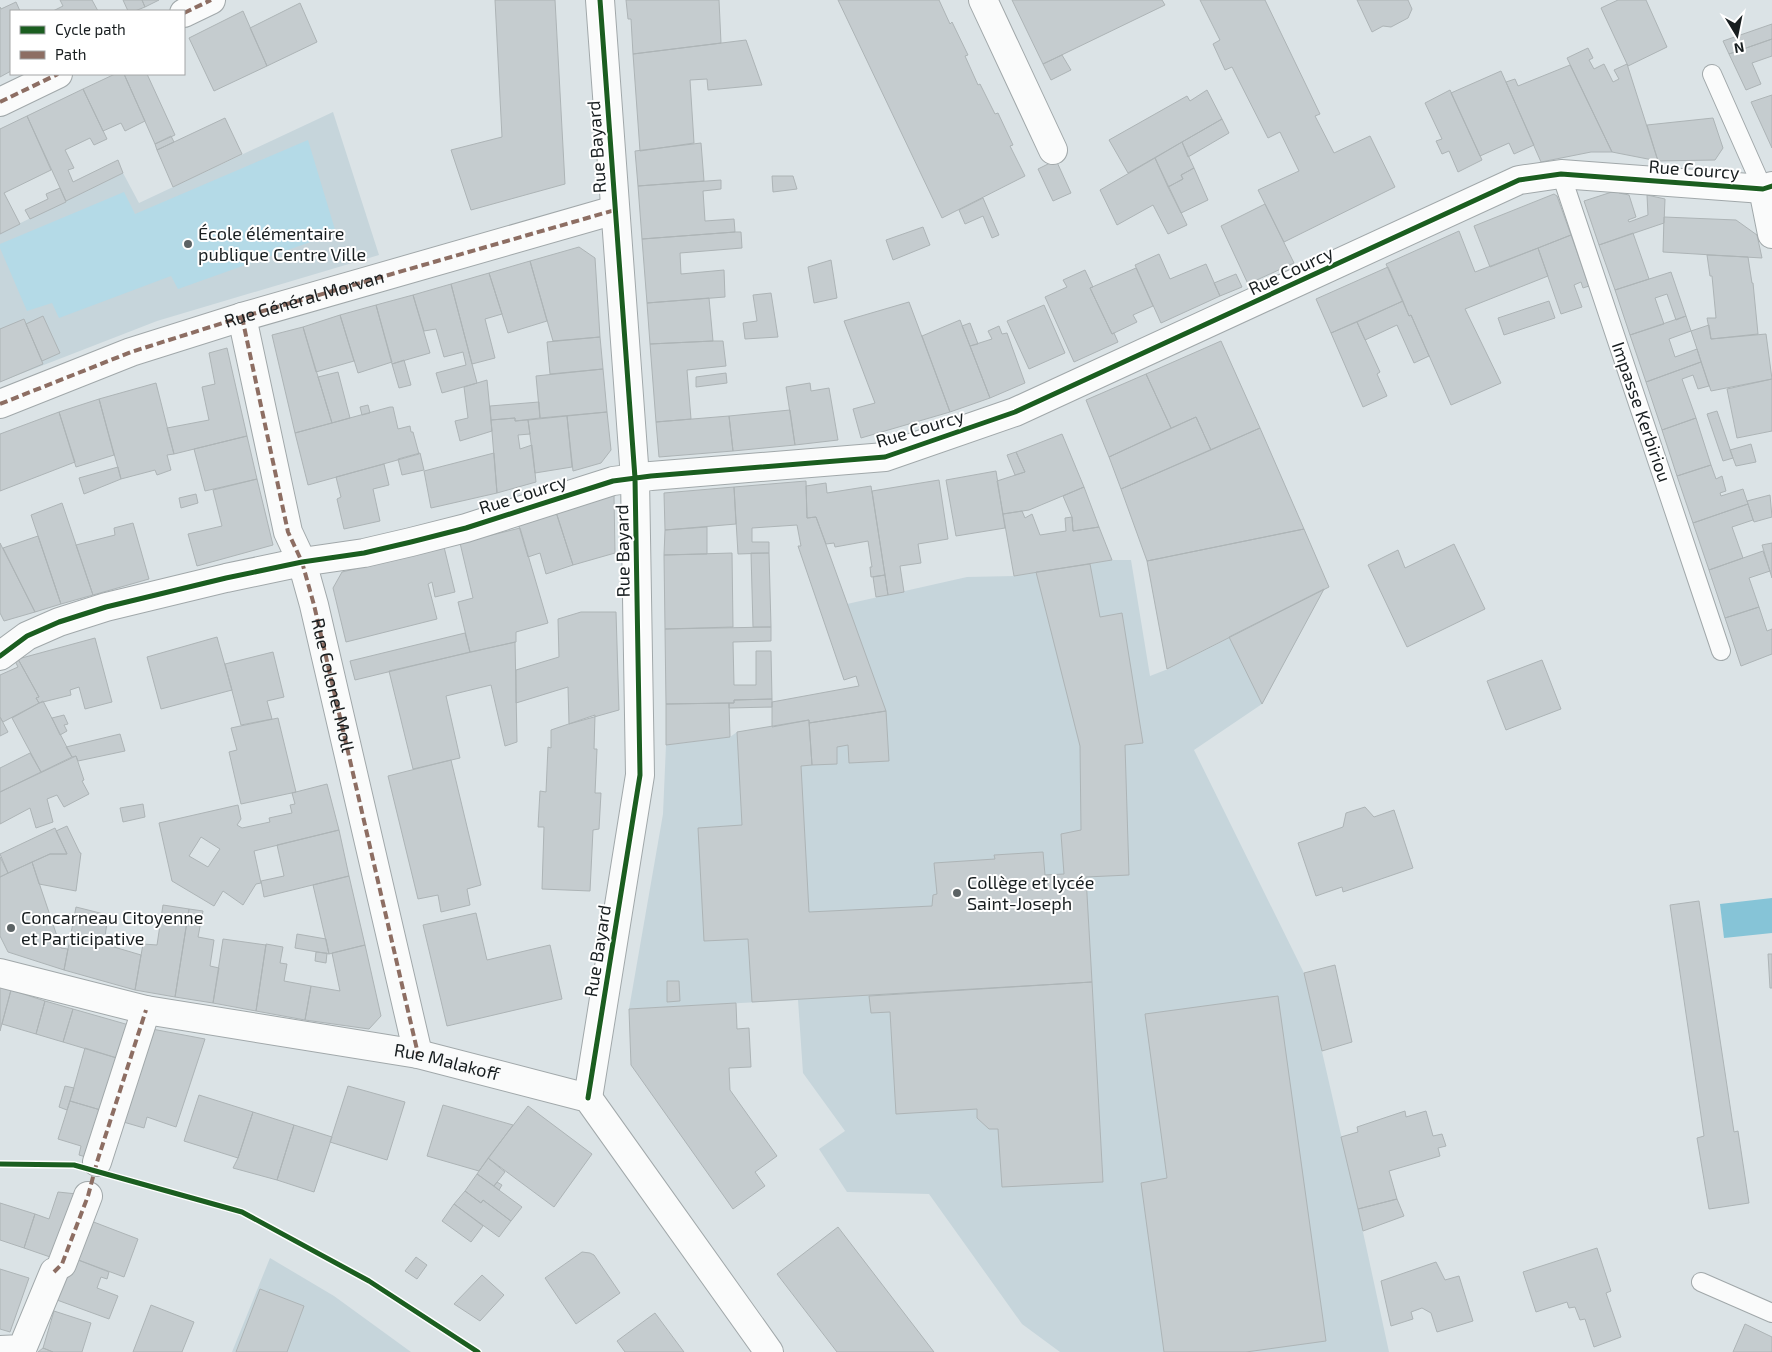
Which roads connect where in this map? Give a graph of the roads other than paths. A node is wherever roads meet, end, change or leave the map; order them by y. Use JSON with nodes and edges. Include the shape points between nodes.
{"nodes":[{"id":1,"x":211,"y":0,"type":"edge"},
{"id":2,"x":600,"y":0,"type":"edge"},
{"id":3,"x":983,"y":0,"type":"edge"},
{"id":4,"x":185,"y":13,"type":"edge"},
{"id":5,"x":1712,"y":74,"type":"dead end"},
{"id":6,"x":56,"y":75,"type":"edge"},
{"id":7,"x":0,"y":102,"type":"edge"},
{"id":8,"x":1053,"y":150,"type":"dead end"},
{"id":9,"x":1561,"y":174,"type":"junction"},
{"id":10,"x":1768,"y":187,"type":"edge"},
{"id":11,"x":615,"y":210,"type":"junction"},
{"id":12,"x":1772,"y":234,"type":"edge"},
{"id":13,"x":242,"y":317,"type":"junction"},
{"id":14,"x":0,"y":404,"type":"edge"},
{"id":15,"x":635,"y":478,"type":"junction"},
{"id":16,"x":302,"y":562,"type":"junction"},
{"id":17,"x":1721,"y":651,"type":"dead end"},
{"id":18,"x":0,"y":656,"type":"edge"},
{"id":19,"x":0,"y":972,"type":"edge"},
{"id":20,"x":146,"y":1010,"type":"junction"},
{"id":21,"x":418,"y":1054,"type":"junction"},
{"id":22,"x":588,"y":1098,"type":"junction"},
{"id":23,"x":97,"y":1162,"type":"dead end"},
{"id":24,"x":88,"y":1196,"type":"dead end"},
{"id":25,"x":1701,"y":1282,"type":"dead end"},
{"id":26,"x":1772,"y":1312,"type":"edge"},
{"id":27,"x":0,"y":1350,"type":"edge"},
{"id":28,"x":769,"y":1352,"type":"edge"}],
"edges":[{"from":1,"to":4,"type":"street"},
{"from":2,"to":11,"type":"street","name":"Rue Bayard"},
{"from":3,"to":8,"type":"street"},
{"from":5,"to":10,"type":"lane","name":"Rue Courcy"},
{"from":6,"to":7,"type":"street"},
{"from":9,"to":10,"type":"street","name":"Rue Courcy"},
{"from":9,"to":15,"type":"street","name":"Rue Courcy","via":[[1519,180],[1015,412],[885,457]]},
{"from":9,"to":17,"type":"lane","name":"Impasse Kerbiriou"},
{"from":10,"to":12,"type":"street"},
{"from":11,"to":13,"type":"street","name":"Rue Général Morvan"},
{"from":11,"to":15,"type":"street","name":"Rue Bayard"},
{"from":13,"to":14,"type":"street","name":"Rue Général Morvan","via":[[131,352]]},
{"from":13,"to":16,"type":"street","name":"Rue Colonel Moll","via":[[288,532]]},
{"from":15,"to":16,"type":"street","name":"Rue Courcy","via":[[613,481],[411,542]]},
{"from":15,"to":22,"type":"street","name":"Rue Bayard","via":[[640,774]]},
{"from":16,"to":18,"type":"street","name":"Rue Courcy","via":[[106,607],[27,636]]},
{"from":16,"to":21,"type":"street","name":"Rue Colonel Moll"},
{"from":19,"to":20,"type":"street","name":"Rue Malakoff"},
{"from":20,"to":21,"type":"street","name":"Rue Malakoff"},
{"from":20,"to":23,"type":"street"},
{"from":21,"to":22,"type":"street","name":"Rue Malakoff"},
{"from":22,"to":28,"type":"street"},
{"from":24,"to":27,"type":"street","via":[[22,1350]]},
{"from":25,"to":26,"type":"lane"}]}
